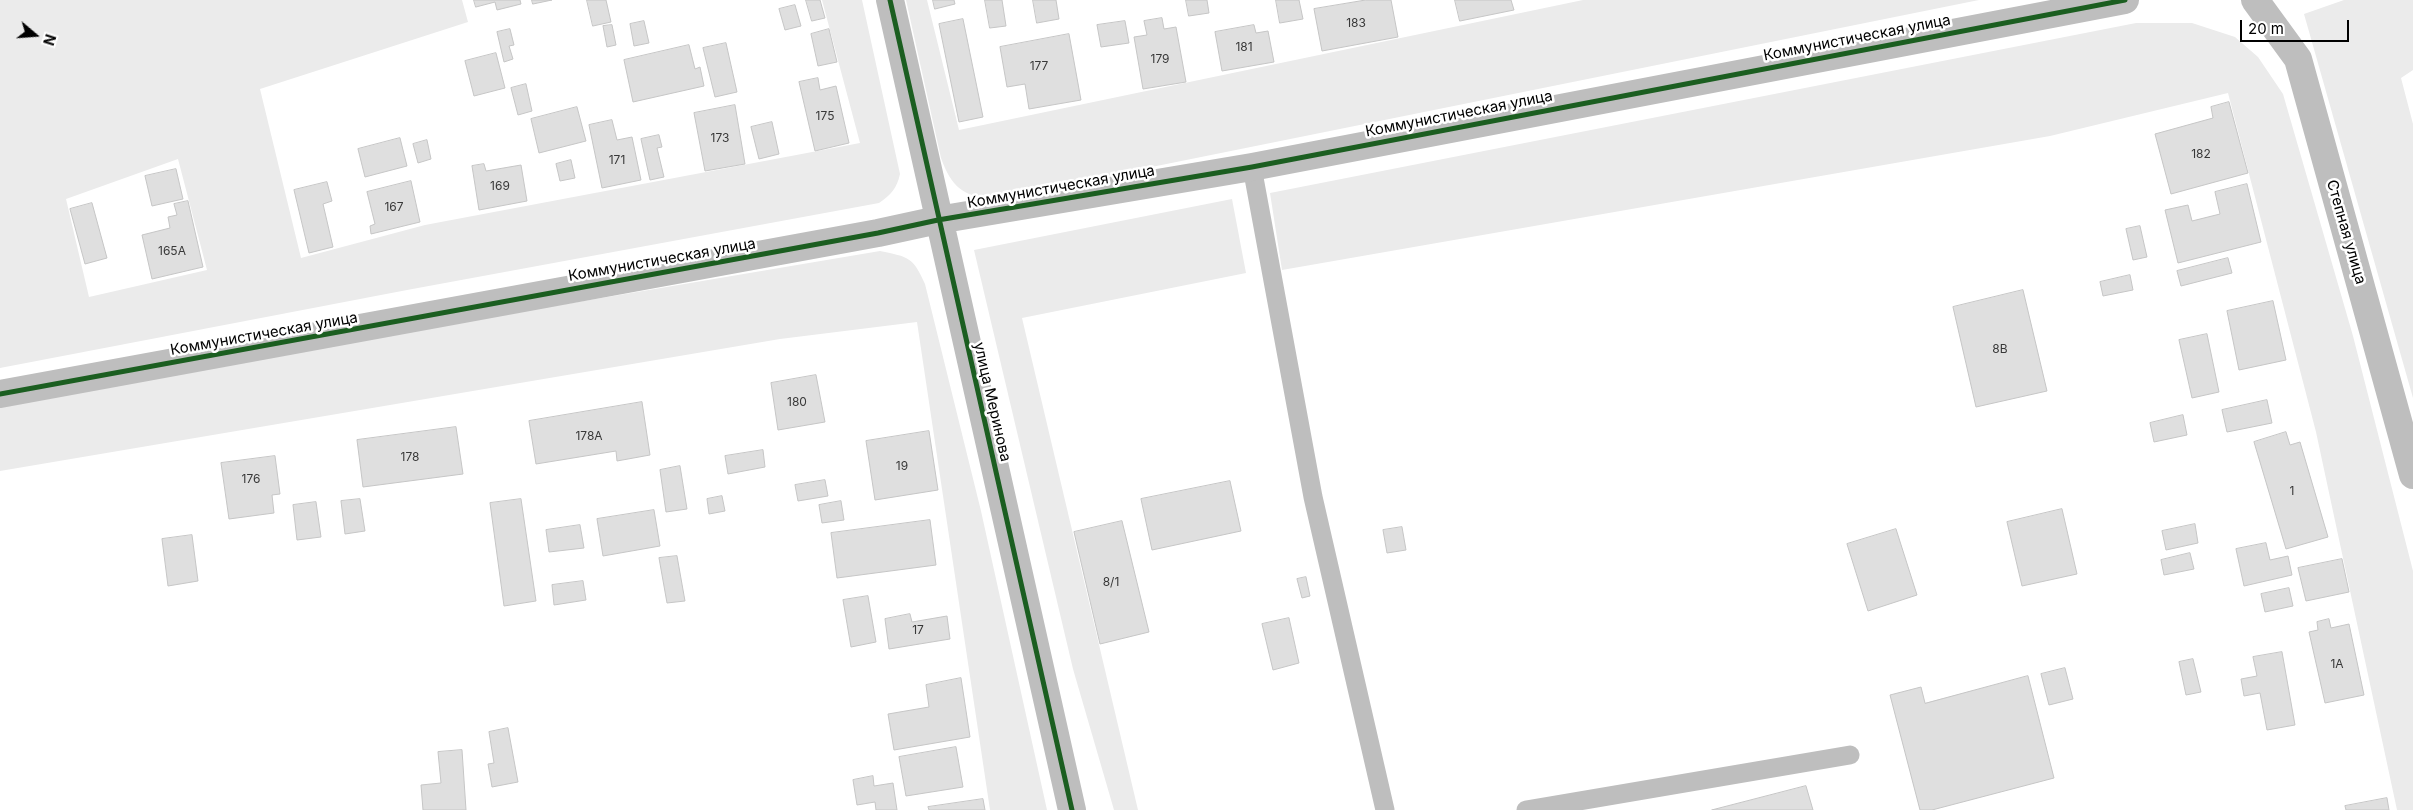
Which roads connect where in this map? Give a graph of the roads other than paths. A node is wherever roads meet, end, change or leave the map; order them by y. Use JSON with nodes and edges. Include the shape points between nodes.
{"nodes":[{"id":1,"x":890,"y":0,"type":"edge"},
{"id":2,"x":2125,"y":0,"type":"edge"},
{"id":3,"x":2255,"y":0,"type":"edge"},
{"id":4,"x":1252,"y":167,"type":"junction"},
{"id":5,"x":938,"y":220,"type":"junction"},
{"id":6,"x":0,"y":394,"type":"edge"},
{"id":7,"x":2413,"y":475,"type":"edge"},
{"id":8,"x":1850,"y":755,"type":"dead end"},
{"id":9,"x":1072,"y":810,"type":"edge"},
{"id":10,"x":1385,"y":810,"type":"edge"},
{"id":11,"x":1526,"y":810,"type":"edge"}],
"edges":[{"from":1,"to":5,"type":"street","name":"улица Меринова"},
{"from":2,"to":4,"type":"street","name":"Коммунистическая улица"},
{"from":3,"to":7,"type":"street","name":"Степная улица","via":[[2298,59]]},
{"from":4,"to":5,"type":"street","name":"Коммунистическая улица"},
{"from":4,"to":10,"type":"lane","via":[[1313,497]]},
{"from":5,"to":6,"type":"street","name":"Коммунистическая улица"},
{"from":5,"to":9,"type":"street","name":"улица Меринова"},
{"from":8,"to":11,"type":"lane"}]}
